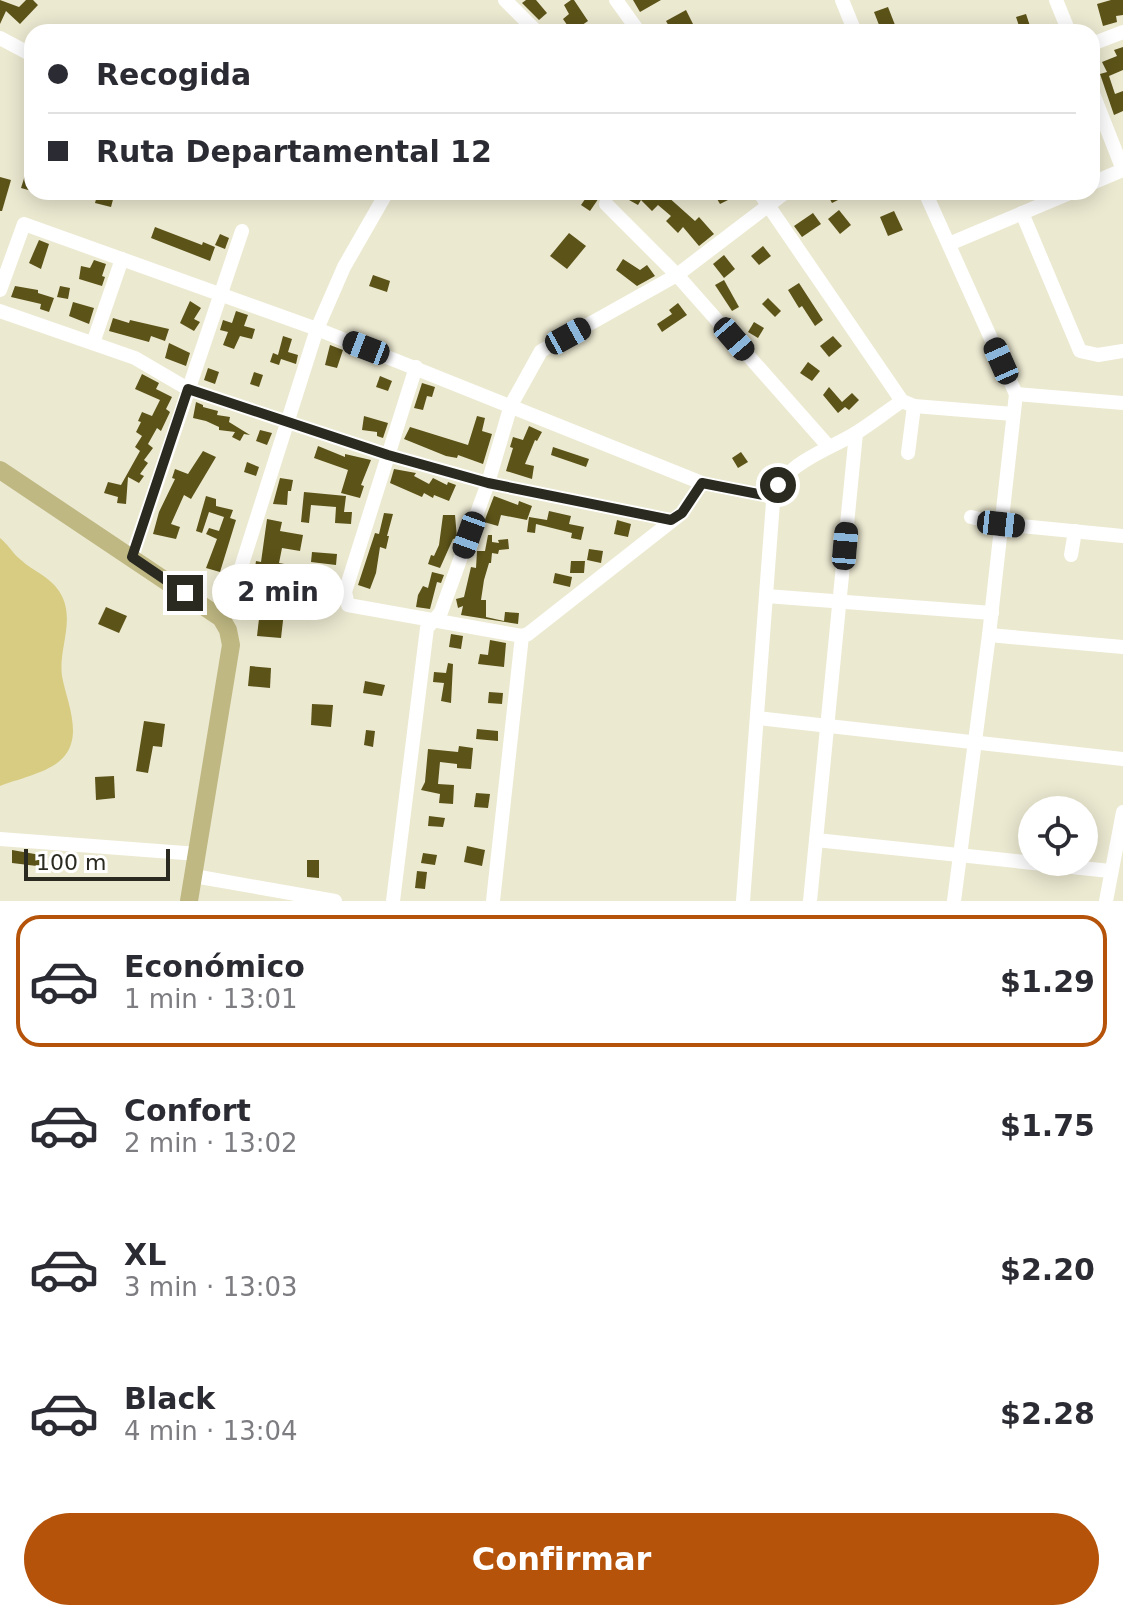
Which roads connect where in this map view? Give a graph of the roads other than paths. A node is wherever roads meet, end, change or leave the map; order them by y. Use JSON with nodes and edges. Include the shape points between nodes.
{"nodes":[{"id":1,"x":505,"y":0,"type":"edge"},
{"id":2,"x":616,"y":0,"type":"edge"},
{"id":3,"x":861,"y":0,"type":"edge"},
{"id":4,"x":1056,"y":0,"type":"edge"},
{"id":5,"x":843,"y":3,"type":"edge"},
{"id":6,"x":529,"y":24,"type":"edge"},
{"id":7,"x":633,"y":24,"type":"edge"},
{"id":8,"x":852,"y":24,"type":"edge"},
{"id":9,"x":1066,"y":24,"type":"edge"},
{"id":10,"x":1123,"y":32,"type":"edge"},
{"id":11,"x":0,"y":38,"type":"edge"},
{"id":12,"x":1100,"y":41,"type":"edge"},
{"id":13,"x":24,"y":51,"type":"edge"},
{"id":14,"x":1100,"y":111,"type":"edge"},
{"id":15,"x":1123,"y":170,"type":"edge"},
{"id":16,"x":1100,"y":180,"type":"edge"},
{"id":17,"x":382,"y":200,"type":"edge"},
{"id":18,"x":761,"y":200,"type":"edge"},
{"id":19,"x":764,"y":200,"type":"edge"},
{"id":20,"x":929,"y":200,"type":"edge"},
{"id":21,"x":1053,"y":200,"type":"edge"},
{"id":22,"x":606,"y":204,"type":"dead end"},
{"id":23,"x":1022,"y":213,"type":"junction"},
{"id":24,"x":242,"y":231,"type":"dead end"},
{"id":25,"x":949,"y":244,"type":"junction"},
{"id":26,"x":122,"y":259,"type":"junction"},
{"id":27,"x":677,"y":275,"type":"junction"},
{"id":28,"x":0,"y":290,"type":"edge"},
{"id":29,"x":220,"y":294,"type":"junction"},
{"id":30,"x":0,"y":311,"type":"edge"},
{"id":31,"x":317,"y":329,"type":"junction"},
{"id":32,"x":93,"y":343,"type":"junction"},
{"id":33,"x":1123,"y":351,"type":"edge"},
{"id":34,"x":416,"y":367,"type":"junction"},
{"id":35,"x":188,"y":389,"type":"junction"},
{"id":36,"x":1016,"y":394,"type":"junction"},
{"id":37,"x":908,"y":403,"type":"junction"},
{"id":38,"x":1123,"y":403,"type":"edge"},
{"id":39,"x":511,"y":405,"type":"junction"},
{"id":40,"x":1013,"y":414,"type":"junction"},
{"id":41,"x":287,"y":423,"type":"junction"},
{"id":42,"x":856,"y":433,"type":"junction"},
{"id":43,"x":829,"y":447,"type":"junction"},
{"id":44,"x":908,"y":453,"type":"dead end"},
{"id":45,"x":388,"y":455,"type":"junction"},
{"id":46,"x":0,"y":470,"type":"edge"},
{"id":47,"x":488,"y":483,"type":"junction"},
{"id":48,"x":702,"y":483,"type":"junction"},
{"id":49,"x":774,"y":497,"type":"junction"},
{"id":50,"x":971,"y":517,"type":"dead end"},
{"id":51,"x":671,"y":520,"type":"junction"},
{"id":52,"x":1001,"y":524,"type":"junction"},
{"id":53,"x":1075,"y":531,"type":"junction"},
{"id":54,"x":1123,"y":536,"type":"edge"},
{"id":55,"x":1071,"y":555,"type":"dead end"},
{"id":56,"x":132,"y":557,"type":"junction"},
{"id":57,"x":238,"y":577,"type":"dead end"},
{"id":58,"x":766,"y":596,"type":"junction"},
{"id":59,"x":839,"y":602,"type":"junction"},
{"id":60,"x":992,"y":613,"type":"junction"},
{"id":61,"x":433,"y":619,"type":"junction"},
{"id":62,"x":989,"y":635,"type":"junction"},
{"id":63,"x":522,"y":636,"type":"junction"},
{"id":64,"x":1123,"y":647,"type":"edge"},
{"id":65,"x":757,"y":718,"type":"junction"},
{"id":66,"x":827,"y":727,"type":"junction"},
{"id":67,"x":973,"y":743,"type":"junction"},
{"id":68,"x":1123,"y":759,"type":"edge"},
{"id":69,"x":1123,"y":812,"type":"edge"},
{"id":70,"x":0,"y":839,"type":"edge"},
{"id":71,"x":816,"y":840,"type":"junction"},
{"id":72,"x":198,"y":854,"type":"junction"},
{"id":73,"x":960,"y":855,"type":"junction"},
{"id":74,"x":1110,"y":871,"type":"junction"},
{"id":75,"x":194,"y":876,"type":"junction"},
{"id":76,"x":189,"y":901,"type":"edge"},
{"id":77,"x":335,"y":901,"type":"edge"},
{"id":78,"x":393,"y":901,"type":"edge"},
{"id":79,"x":493,"y":901,"type":"edge"},
{"id":80,"x":743,"y":901,"type":"edge"},
{"id":81,"x":810,"y":901,"type":"edge"},
{"id":82,"x":954,"y":901,"type":"edge"},
{"id":83,"x":1106,"y":901,"type":"edge"}],
"edges":[{"from":1,"to":6,"type":"street"},
{"from":2,"to":7,"type":"street"},
{"from":3,"to":5,"type":"street"},
{"from":4,"to":9,"type":"street"},
{"from":5,"to":8,"type":"street"},
{"from":10,"to":12,"type":"street"},
{"from":11,"to":13,"type":"street"},
{"from":14,"to":15,"type":"street"},
{"from":15,"to":16,"type":"street"},
{"from":17,"to":31,"type":"street"},
{"from":18,"to":27,"type":"street"},
{"from":19,"to":37,"type":"street"},
{"from":20,"to":25,"type":"street"},
{"from":21,"to":23,"type":"street"},
{"from":22,"to":27,"type":"street"},
{"from":23,"to":25,"type":"street"},
{"from":23,"to":33,"type":"street","via":[[1080,351]]},
{"from":24,"to":29,"type":"street"},
{"from":25,"to":36,"type":"street"},
{"from":26,"to":28,"type":"street","via":[[24,224]]},
{"from":26,"to":29,"type":"street"},
{"from":26,"to":32,"type":"street"},
{"from":27,"to":39,"type":"street","via":[[541,351]]},
{"from":27,"to":43,"type":"street"},
{"from":29,"to":31,"type":"street"},
{"from":29,"to":35,"type":"street"},
{"from":30,"to":32,"type":"street"},
{"from":31,"to":34,"type":"street"},
{"from":31,"to":41,"type":"street"},
{"from":32,"to":35,"type":"street","via":[[135,358]]},
{"from":34,"to":39,"type":"street"},
{"from":34,"to":45,"type":"street"},
{"from":35,"to":41,"type":"street"},
{"from":35,"to":56,"type":"street"},
{"from":36,"to":38,"type":"street"},
{"from":36,"to":40,"type":"street"},
{"from":37,"to":40,"type":"street"},
{"from":37,"to":42,"type":"street"},
{"from":37,"to":44,"type":"street"},
{"from":39,"to":47,"type":"street"},
{"from":39,"to":48,"type":"street"},
{"from":40,"to":52,"type":"street"},
{"from":41,"to":45,"type":"street"},
{"from":41,"to":57,"type":"street"},
{"from":42,"to":43,"type":"street"},
{"from":42,"to":59,"type":"street"},
{"from":43,"to":49,"type":"street","via":[[790,472]]},
{"from":45,"to":47,"type":"street"},
{"from":45,"to":61,"type":"street","via":[[345,600],[348,605]]},
{"from":46,"to":56,"type":"main road"},
{"from":47,"to":51,"type":"street"},
{"from":47,"to":61,"type":"street","via":[[441,612]]},
{"from":48,"to":49,"type":"street"},
{"from":48,"to":51,"type":"street"},
{"from":49,"to":58,"type":"street"},
{"from":50,"to":52,"type":"street"},
{"from":51,"to":63,"type":"street"},
{"from":52,"to":53,"type":"street"},
{"from":52,"to":60,"type":"street"},
{"from":53,"to":54,"type":"street"},
{"from":53,"to":55,"type":"street"},
{"from":56,"to":72,"type":"main road","via":[[221,618],[228,630],[231,645]]},
{"from":58,"to":59,"type":"street"},
{"from":58,"to":65,"type":"street"},
{"from":59,"to":60,"type":"street"},
{"from":59,"to":66,"type":"street"},
{"from":60,"to":62,"type":"street"},
{"from":61,"to":63,"type":"street"},
{"from":61,"to":78,"type":"street","via":[[427,628]]},
{"from":62,"to":64,"type":"street"},
{"from":62,"to":67,"type":"street"},
{"from":63,"to":79,"type":"street"},
{"from":65,"to":66,"type":"street"},
{"from":65,"to":80,"type":"street"},
{"from":66,"to":67,"type":"street"},
{"from":66,"to":71,"type":"street"},
{"from":67,"to":68,"type":"street"},
{"from":67,"to":73,"type":"street"},
{"from":69,"to":74,"type":"street"},
{"from":70,"to":72,"type":"street"},
{"from":71,"to":73,"type":"street"},
{"from":71,"to":81,"type":"street"},
{"from":72,"to":75,"type":"main road"},
{"from":73,"to":74,"type":"street"},
{"from":73,"to":82,"type":"street"},
{"from":74,"to":83,"type":"street"},
{"from":75,"to":76,"type":"main road"},
{"from":75,"to":77,"type":"street"}]}
